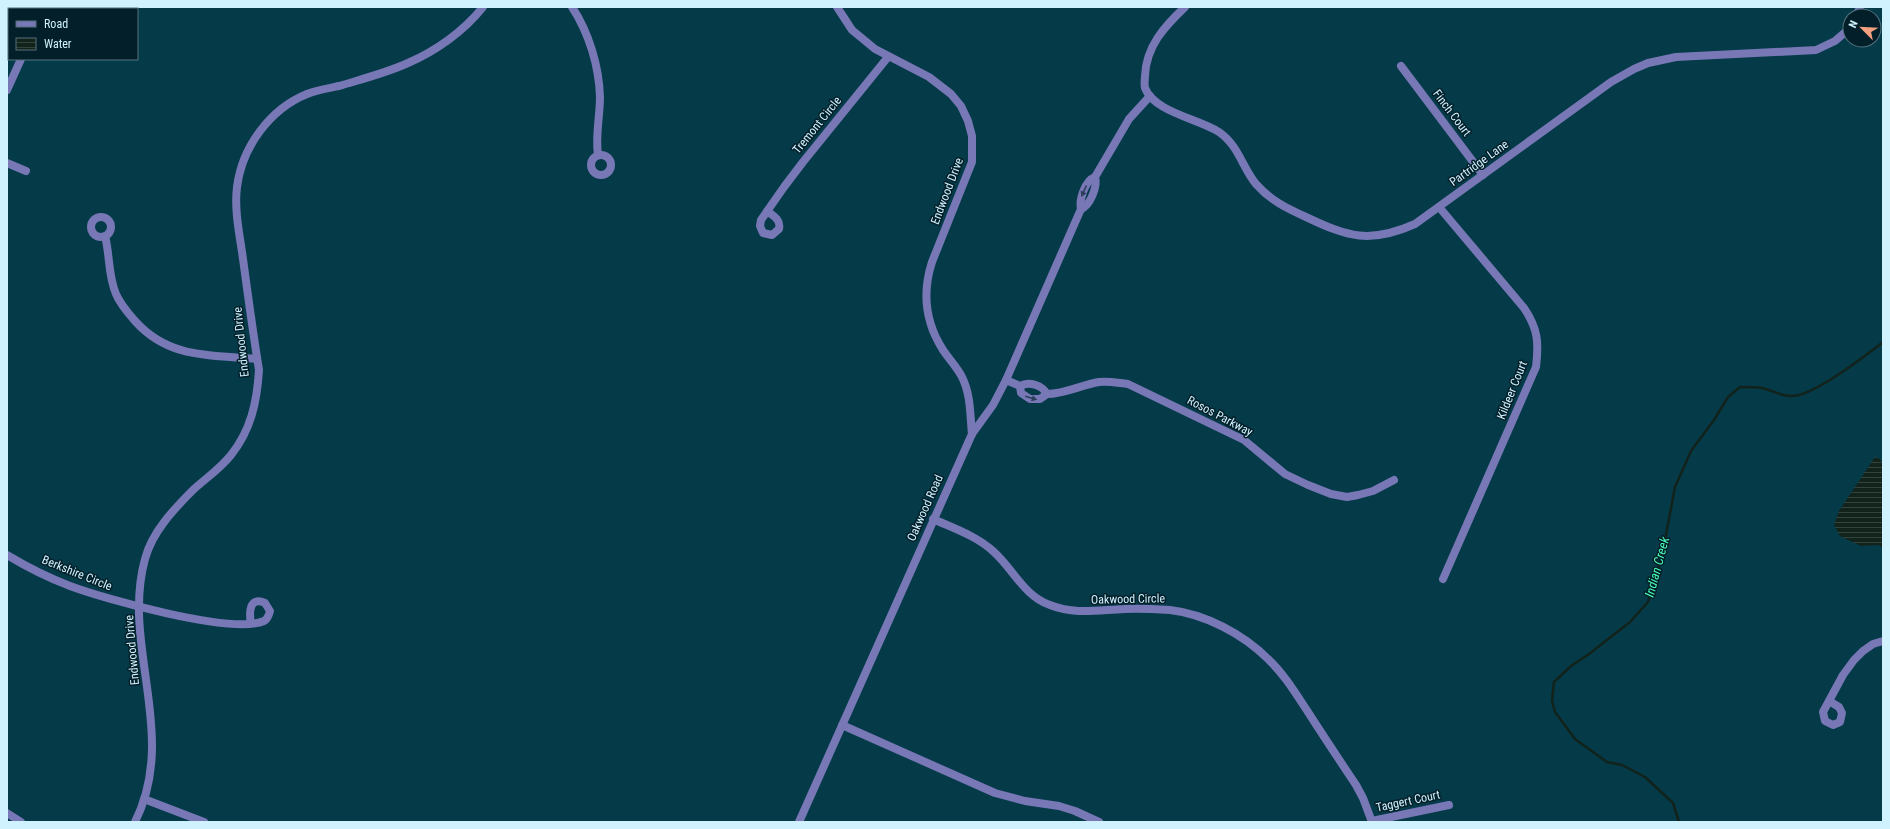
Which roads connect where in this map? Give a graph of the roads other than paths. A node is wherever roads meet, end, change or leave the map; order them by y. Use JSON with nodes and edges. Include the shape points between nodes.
{"nodes":[{"id":1,"x":483,"y":7,"type":"edge"},
{"id":2,"x":572,"y":7,"type":"edge"},
{"id":3,"x":836,"y":7,"type":"edge"},
{"id":4,"x":1185,"y":7,"type":"edge"},
{"id":5,"x":1842,"y":35,"type":"edge"},
{"id":6,"x":888,"y":57,"type":"junction"},
{"id":7,"x":21,"y":60,"type":"edge"},
{"id":8,"x":1401,"y":66,"type":"dead end"},
{"id":9,"x":7,"y":90,"type":"edge"},
{"id":10,"x":1150,"y":96,"type":"junction"},
{"id":11,"x":598,"y":155,"type":"dead end"},
{"id":12,"x":7,"y":163,"type":"edge"},
{"id":13,"x":26,"y":171,"type":"dead end"},
{"id":14,"x":1483,"y":175,"type":"junction"},
{"id":15,"x":1439,"y":207,"type":"junction"},
{"id":16,"x":768,"y":211,"type":"dead end"},
{"id":17,"x":105,"y":236,"type":"dead end"},
{"id":18,"x":257,"y":359,"type":"junction"},
{"id":19,"x":1006,"y":380,"type":"junction"},
{"id":20,"x":1020,"y":386,"type":"junction"},
{"id":21,"x":1047,"y":394,"type":"junction"},
{"id":22,"x":972,"y":434,"type":"junction"},
{"id":23,"x":1394,"y":480,"type":"dead end"},
{"id":24,"x":933,"y":519,"type":"junction"},
{"id":25,"x":7,"y":555,"type":"edge"},
{"id":26,"x":1443,"y":579,"type":"dead end"},
{"id":27,"x":140,"y":606,"type":"junction"},
{"id":28,"x":251,"y":623,"type":"dead end"},
{"id":29,"x":1883,"y":641,"type":"edge"},
{"id":30,"x":1829,"y":701,"type":"dead end"},
{"id":31,"x":842,"y":725,"type":"junction"},
{"id":32,"x":144,"y":799,"type":"junction"},
{"id":33,"x":1449,"y":805,"type":"dead end"},
{"id":34,"x":7,"y":813,"type":"edge"},
{"id":35,"x":1372,"y":821,"type":"edge"},
{"id":36,"x":21,"y":822,"type":"edge"},
{"id":37,"x":135,"y":822,"type":"edge"},
{"id":38,"x":204,"y":822,"type":"edge"},
{"id":39,"x":799,"y":822,"type":"edge"},
{"id":40,"x":1098,"y":822,"type":"edge"}],
"edges":[{"from":1,"to":18,"type":"street","name":"Endwood Drive","via":[[451,38],[432,51],[364,79],[306,94],[281,110],[266,123],[256,137],[246,154],[240,172],[236,199]]},
{"from":2,"to":11,"type":"street","via":[[584,29],[598,80]]},
{"from":3,"to":6,"type":"street","name":"Endwood Drive","via":[[852,30]]},
{"from":4,"to":10,"type":"street","via":[[1164,28],[1153,44],[1145,66],[1145,87]]},
{"from":5,"to":14,"type":"street","name":"Partridge Lane","via":[[1816,50],[1676,56],[1648,63],[1611,82]]},
{"from":6,"to":16,"type":"street","name":"Tremont Circle","via":[[803,162]]},
{"from":6,"to":22,"type":"street","name":"Endwood Drive","via":[[929,77],[951,94],[963,111],[972,136],[972,162],[926,278],[925,293],[932,332],[962,377],[969,396]]},
{"from":7,"to":9,"type":"street"},
{"from":8,"to":14,"type":"street","name":"Finch Court"},
{"from":10,"to":15,"type":"street","name":"Partridge Lane","via":[[1168,109],[1208,125],[1220,133],[1240,154],[1255,182],[1270,198],[1336,231],[1359,236],[1382,236],[1415,224]]},
{"from":10,"to":19,"type":"street","name":"Oakwood Road","via":[[1128,118],[1095,177],[1089,181],[1081,198],[1081,209]]},
{"from":12,"to":13,"type":"street"},
{"from":14,"to":15,"type":"street","name":"Partridge Lane"},
{"from":15,"to":26,"type":"street","name":"Kildeer Court","via":[[1524,308],[1535,327],[1539,348],[1536,367]]},
{"from":17,"to":18,"type":"street","via":[[116,294],[124,308],[146,333],[179,351]]},
{"from":18,"to":27,"type":"street","name":"Endwood Drive","via":[[257,393],[248,426],[232,454],[194,490],[159,529],[141,575]]},
{"from":19,"to":20,"type":"street","name":"Rosos Parkway"},
{"from":19,"to":22,"type":"street","name":"Oakwood Road","via":[[993,405]]},
{"from":20,"to":21,"type":"street","name":"Rosos Parkway","via":[[1034,385]]},
{"from":20,"to":21,"type":"street","name":"Rosos Parkway","one_way":true,"via":[[1021,393],[1032,400],[1040,400]]},
{"from":21,"to":23,"type":"street","name":"Rosos Parkway","via":[[1058,394],[1098,382],[1128,384],[1244,440],[1285,474],[1331,494],[1347,497],[1358,495],[1373,491]]},
{"from":22,"to":24,"type":"street","name":"Oakwood Road"},
{"from":24,"to":31,"type":"street","name":"Oakwood Road"},
{"from":24,"to":35,"type":"street","name":"Oakwood Circle","via":[[984,544],[1028,592],[1048,605],[1082,612],[1170,610],[1197,617],[1246,641],[1269,660],[1288,683],[1356,785]]},
{"from":25,"to":27,"type":"street","name":"Berkshire Circle","via":[[69,585],[108,599]]},
{"from":27,"to":28,"type":"street","name":"Berkshire Circle","via":[[215,622]]},
{"from":27,"to":32,"type":"street","name":"Endwood Drive","via":[[153,733],[150,782]]},
{"from":29,"to":30,"type":"street","via":[[1873,644],[1854,660]]},
{"from":31,"to":39,"type":"street","name":"Oakwood Road"},
{"from":31,"to":40,"type":"street","via":[[995,793],[1059,806]]},
{"from":32,"to":37,"type":"street","name":"Endwood Drive"},
{"from":32,"to":38,"type":"street"},
{"from":33,"to":35,"type":"street","name":"Taggert Court"},
{"from":34,"to":36,"type":"street"}]}
